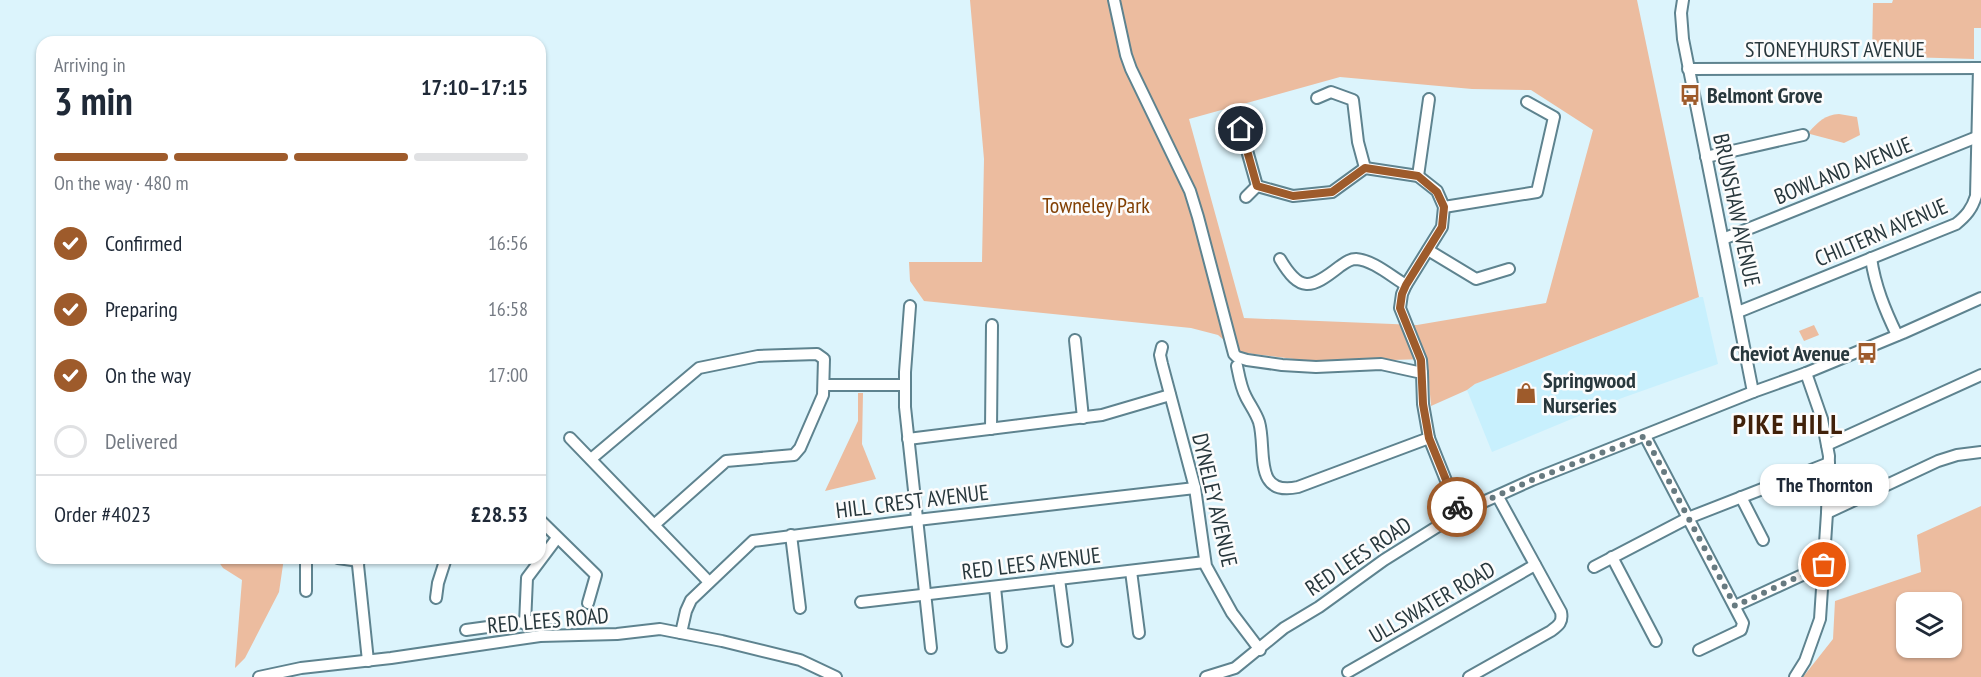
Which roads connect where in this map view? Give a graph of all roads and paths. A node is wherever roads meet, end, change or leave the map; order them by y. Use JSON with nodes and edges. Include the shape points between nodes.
{"nodes":[{"id":1,"x":1114,"y":0,"type":"edge"},
{"id":2,"x":1683,"y":0,"type":"edge"},
{"id":3,"x":1980,"y":68,"type":"edge"},
{"id":4,"x":1689,"y":69,"type":"junction"},
{"id":5,"x":1317,"y":98,"type":"dead end"},
{"id":6,"x":1429,"y":99,"type":"dead end"},
{"id":7,"x":1527,"y":102,"type":"dead end"},
{"id":8,"x":1241,"y":129,"type":"dead end"},
{"id":9,"x":1803,"y":135,"type":"dead end"},
{"id":10,"x":1977,"y":137,"type":"junction"},
{"id":11,"x":1979,"y":154,"type":"edge"},
{"id":12,"x":1706,"y":157,"type":"junction"},
{"id":13,"x":1365,"y":168,"type":"junction"},
{"id":14,"x":1418,"y":176,"type":"junction"},
{"id":15,"x":1257,"y":186,"type":"junction"},
{"id":16,"x":1246,"y":197,"type":"dead end"},
{"id":17,"x":1444,"y":207,"type":"junction"},
{"id":18,"x":1723,"y":239,"type":"junction"},
{"id":19,"x":1428,"y":250,"type":"junction"},
{"id":20,"x":1871,"y":258,"type":"junction"},
{"id":21,"x":1280,"y":259,"type":"dead end"},
{"id":22,"x":1509,"y":269,"type":"dead end"},
{"id":23,"x":1406,"y":285,"type":"junction"},
{"id":24,"x":1981,"y":298,"type":"edge"},
{"id":25,"x":910,"y":306,"type":"dead end"},
{"id":26,"x":1737,"y":312,"type":"junction"},
{"id":27,"x":992,"y":325,"type":"dead end"},
{"id":28,"x":1897,"y":335,"type":"junction"},
{"id":29,"x":1075,"y":340,"type":"dead end"},
{"id":30,"x":1162,"y":348,"type":"dead end"},
{"id":31,"x":1237,"y":366,"type":"dead end"},
{"id":32,"x":1422,"y":373,"type":"junction"},
{"id":33,"x":1806,"y":373,"type":"junction"},
{"id":34,"x":1981,"y":375,"type":"edge"},
{"id":35,"x":905,"y":385,"type":"junction"},
{"id":36,"x":824,"y":386,"type":"junction"},
{"id":37,"x":1753,"y":392,"type":"junction"},
{"id":38,"x":1170,"y":395,"type":"junction"},
{"id":39,"x":1083,"y":418,"type":"junction"},
{"id":40,"x":991,"y":429,"type":"junction"},
{"id":41,"x":1645,"y":436,"type":"junction"},
{"id":42,"x":570,"y":438,"type":"dead end"},
{"id":43,"x":1429,"y":438,"type":"junction"},
{"id":44,"x":908,"y":439,"type":"junction"},
{"id":45,"x":1827,"y":445,"type":"junction"},
{"id":46,"x":1981,"y":452,"type":"edge"},
{"id":47,"x":591,"y":459,"type":"junction"},
{"id":48,"x":1828,"y":463,"type":"junction"},
{"id":49,"x":1195,"y":488,"type":"junction"},
{"id":50,"x":1498,"y":497,"type":"junction"},
{"id":51,"x":1741,"y":497,"type":"junction"},
{"id":52,"x":1459,"y":513,"type":"junction"},
{"id":53,"x":1827,"y":513,"type":"junction"},
{"id":54,"x":1688,"y":518,"type":"junction"},
{"id":55,"x":917,"y":520,"type":"junction"},
{"id":56,"x":654,"y":525,"type":"junction"},
{"id":57,"x":546,"y":526,"type":"edge"},
{"id":58,"x":791,"y":535,"type":"junction"},
{"id":59,"x":557,"y":538,"type":"junction"},
{"id":60,"x":1763,"y":540,"type":"dead end"},
{"id":61,"x":546,"y":553,"type":"edge"},
{"id":62,"x":1612,"y":557,"type":"junction"},
{"id":63,"x":1205,"y":562,"type":"junction"},
{"id":64,"x":306,"y":564,"type":"edge"},
{"id":65,"x":359,"y":564,"type":"edge"},
{"id":66,"x":444,"y":564,"type":"edge"},
{"id":67,"x":538,"y":564,"type":"edge"},
{"id":68,"x":1535,"y":565,"type":"junction"},
{"id":69,"x":1824,"y":565,"type":"junction"},
{"id":70,"x":1594,"y":567,"type":"dead end"},
{"id":71,"x":1131,"y":571,"type":"junction"},
{"id":72,"x":1059,"y":579,"type":"junction"},
{"id":73,"x":709,"y":582,"type":"junction"},
{"id":74,"x":995,"y":587,"type":"junction"},
{"id":75,"x":306,"y":591,"type":"dead end"},
{"id":76,"x":926,"y":596,"type":"junction"},
{"id":77,"x":436,"y":598,"type":"dead end"},
{"id":78,"x":861,"y":602,"type":"dead end"},
{"id":79,"x":588,"y":603,"type":"dead end"},
{"id":80,"x":1735,"y":606,"type":"junction"},
{"id":81,"x":800,"y":608,"type":"dead end"},
{"id":82,"x":553,"y":618,"type":"dead end"},
{"id":83,"x":525,"y":623,"type":"junction"},
{"id":84,"x":466,"y":630,"type":"dead end"},
{"id":85,"x":681,"y":633,"type":"junction"},
{"id":86,"x":1139,"y":633,"type":"dead end"},
{"id":87,"x":1067,"y":641,"type":"dead end"},
{"id":88,"x":1656,"y":641,"type":"dead end"},
{"id":89,"x":1001,"y":647,"type":"dead end"},
{"id":90,"x":931,"y":648,"type":"dead end"},
{"id":91,"x":1260,"y":650,"type":"junction"},
{"id":92,"x":1699,"y":650,"type":"dead end"},
{"id":93,"x":368,"y":661,"type":"junction"},
{"id":94,"x":1348,"y":672,"type":"dead end"},
{"id":95,"x":259,"y":677,"type":"edge"},
{"id":96,"x":836,"y":677,"type":"edge"},
{"id":97,"x":1206,"y":677,"type":"edge"},
{"id":98,"x":1469,"y":677,"type":"edge"},
{"id":99,"x":1795,"y":677,"type":"edge"}],
"edges":[{"from":1,"to":32,"type":"street","via":[[1131,69],[1190,191],[1234,354],[1282,365],[1381,364]]},
{"from":2,"to":4,"type":"street","name":"BRUNSHAW AVENUE","via":[[1683,39]]},
{"from":3,"to":4,"type":"street","name":"STONEYHURST AVENUE"},
{"from":3,"to":10,"type":"street","name":"CHILTERN AVENUE"},
{"from":4,"to":12,"type":"street","name":"BRUNSHAW AVENUE"},
{"from":5,"to":13,"type":"street","via":[[1331,92],[1353,100]]},
{"from":6,"to":14,"type":"street"},
{"from":7,"to":17,"type":"street","via":[[1554,117],[1537,192]]},
{"from":8,"to":15,"type":"street"},
{"from":9,"to":12,"type":"street"},
{"from":10,"to":11,"type":"street","name":"CHILTERN AVENUE"},
{"from":10,"to":18,"type":"street","name":"BOWLAND AVENUE"},
{"from":11,"to":20,"type":"street","name":"CHILTERN AVENUE","via":[[1976,196],[1972,208],[1956,225]]},
{"from":12,"to":18,"type":"street","name":"BRUNSHAW AVENUE"},
{"from":13,"to":14,"type":"street"},
{"from":13,"to":15,"type":"street","via":[[1332,192],[1293,196]]},
{"from":14,"to":17,"type":"street","via":[[1437,192]]},
{"from":15,"to":16,"type":"street"},
{"from":17,"to":19,"type":"street","via":[[1442,227]]},
{"from":18,"to":26,"type":"street","name":"BRUNSHAW AVENUE"},
{"from":19,"to":22,"type":"street","via":[[1476,279]]},
{"from":19,"to":23,"type":"street"},
{"from":20,"to":26,"type":"street","name":"CHILTERN AVENUE"},
{"from":20,"to":28,"type":"street","via":[[1874,280]]},
{"from":21,"to":23,"type":"street","via":[[1289,275],[1304,284],[1319,283],[1349,260],[1358,259]]},
{"from":23,"to":32,"type":"street","via":[[1400,308],[1421,360]]},
{"from":24,"to":28,"type":"street","name":"RED LEES ROAD"},
{"from":25,"to":35,"type":"street"},
{"from":26,"to":37,"type":"street","name":"BRUNSHAW AVENUE"},
{"from":27,"to":40,"type":"street"},
{"from":28,"to":33,"type":"street","name":"RED LEES ROAD"},
{"from":29,"to":39,"type":"street"},
{"from":30,"to":38,"type":"street","name":"DYNELEY AVENUE","via":[[1160,355]]},
{"from":31,"to":43,"type":"street","via":[[1245,395],[1258,420],[1262,458],[1274,486],[1285,490],[1299,488]]},
{"from":32,"to":43,"type":"street"},
{"from":33,"to":37,"type":"street","name":"RED LEES ROAD"},
{"from":33,"to":45,"type":"street"},
{"from":34,"to":45,"type":"street"},
{"from":35,"to":36,"type":"street"},
{"from":35,"to":44,"type":"street"},
{"from":36,"to":47,"type":"street","via":[[824,359],[816,354],[758,356],[699,368]]},
{"from":36,"to":56,"type":"street","via":[[794,455],[726,461]]},
{"from":37,"to":41,"type":"street","name":"RED LEES ROAD"},
{"from":38,"to":39,"type":"street"},
{"from":38,"to":49,"type":"street","name":"DYNELEY AVENUE"},
{"from":39,"to":40,"type":"street"},
{"from":40,"to":44,"type":"street"},
{"from":41,"to":50,"type":"street","name":"RED LEES ROAD"},
{"from":41,"to":54,"type":"street"},
{"from":42,"to":47,"type":"street"},
{"from":43,"to":52,"type":"street"},
{"from":44,"to":55,"type":"street"},
{"from":45,"to":48,"type":"street"},
{"from":46,"to":53,"type":"street","via":[[1938,461]]},
{"from":47,"to":56,"type":"street"},
{"from":48,"to":51,"type":"street"},
{"from":48,"to":53,"type":"street"},
{"from":49,"to":55,"type":"street","name":"HILL CREST AVENUE"},
{"from":49,"to":63,"type":"street","name":"DYNELEY AVENUE"},
{"from":50,"to":52,"type":"street","name":"RED LEES ROAD"},
{"from":50,"to":68,"type":"street"},
{"from":51,"to":54,"type":"street"},
{"from":51,"to":60,"type":"street"},
{"from":52,"to":91,"type":"street","name":"RED LEES ROAD","via":[[1284,628]]},
{"from":53,"to":69,"type":"street"},
{"from":54,"to":62,"type":"street"},
{"from":54,"to":80,"type":"street"},
{"from":55,"to":58,"type":"street","name":"HILL CREST AVENUE"},
{"from":55,"to":76,"type":"street"},
{"from":56,"to":73,"type":"street"},
{"from":57,"to":59,"type":"street"},
{"from":58,"to":73,"type":"street","name":"HILL CREST AVENUE","via":[[753,541]]},
{"from":58,"to":81,"type":"street"},
{"from":59,"to":61,"type":"street"},
{"from":59,"to":79,"type":"street","via":[[596,575]]},
{"from":62,"to":70,"type":"street"},
{"from":62,"to":88,"type":"street"},
{"from":63,"to":71,"type":"street","name":"RED LEES AVENUE"},
{"from":63,"to":91,"type":"street","name":"DYNELEY AVENUE","via":[[1227,605]]},
{"from":64,"to":75,"type":"street"},
{"from":65,"to":93,"type":"street"},
{"from":66,"to":77,"type":"street"},
{"from":67,"to":83,"type":"street","via":[[527,578]]},
{"from":68,"to":94,"type":"street","name":"ULLSWATER ROAD"},
{"from":68,"to":98,"type":"street","via":[[1561,623]]},
{"from":69,"to":80,"type":"street"},
{"from":69,"to":99,"type":"street","via":[[1820,619]]},
{"from":71,"to":72,"type":"street","name":"RED LEES AVENUE"},
{"from":71,"to":86,"type":"street"},
{"from":72,"to":74,"type":"street","name":"RED LEES AVENUE"},
{"from":72,"to":87,"type":"street"},
{"from":73,"to":85,"type":"street","name":"HILL CREST AVENUE","via":[[691,600]]},
{"from":74,"to":76,"type":"street","name":"RED LEES AVENUE"},
{"from":74,"to":89,"type":"street"},
{"from":76,"to":78,"type":"street","name":"RED LEES AVENUE"},
{"from":76,"to":90,"type":"street"},
{"from":80,"to":92,"type":"street","via":[[1743,623],[1740,630]]},
{"from":82,"to":83,"type":"street"},
{"from":83,"to":84,"type":"street"},
{"from":85,"to":93,"type":"street","name":"RED LEES ROAD","via":[[660,629],[540,636]]},
{"from":85,"to":96,"type":"street","name":"RED LEES ROAD","via":[[800,660]]},
{"from":91,"to":97,"type":"street","name":"RED LEES ROAD","via":[[1235,668]]},
{"from":93,"to":95,"type":"street","name":"RED LEES ROAD"}]}
